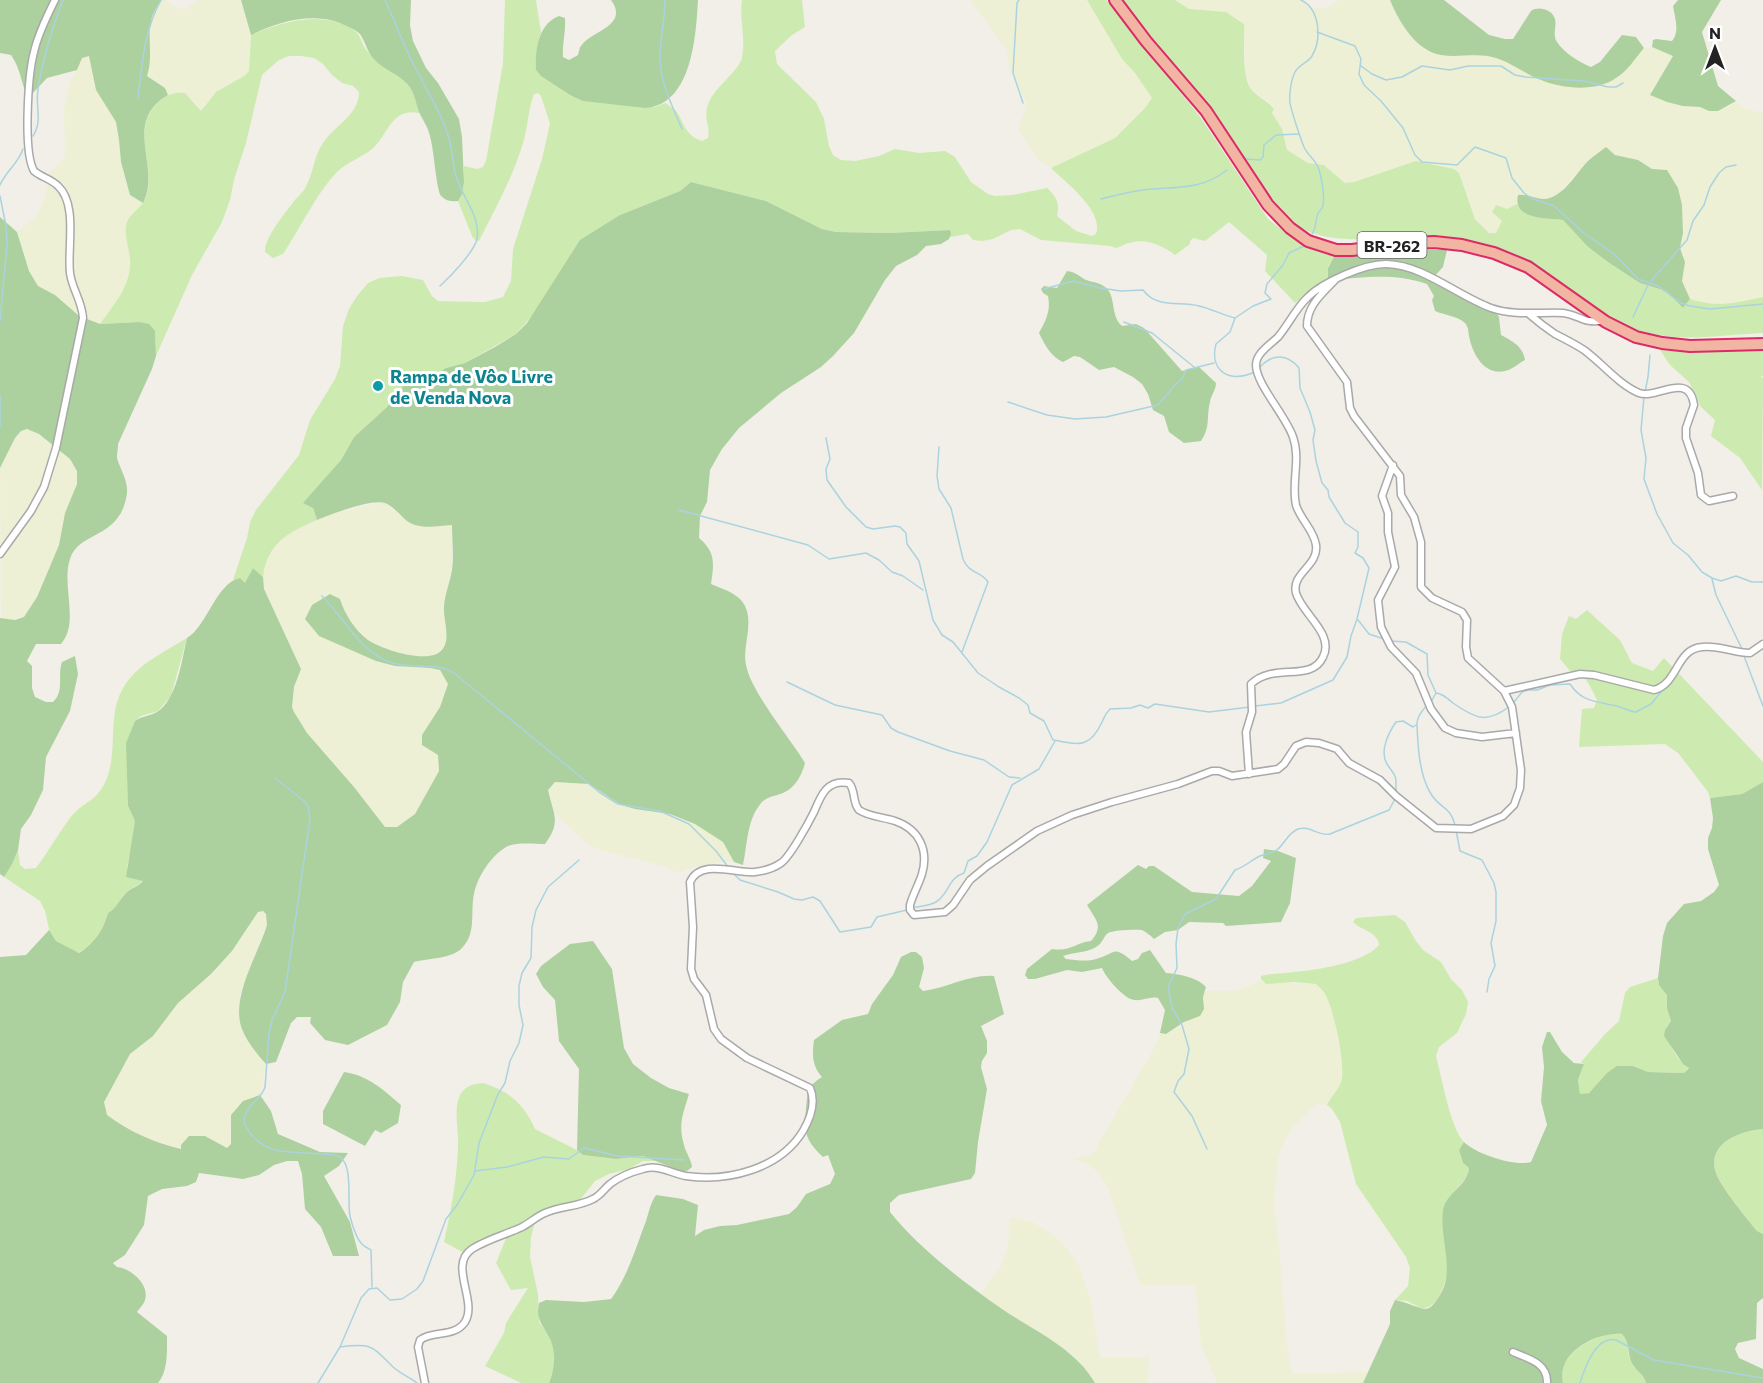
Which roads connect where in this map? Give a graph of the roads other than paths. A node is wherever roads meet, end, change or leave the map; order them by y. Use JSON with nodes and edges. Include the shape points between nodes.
{"nodes":[{"id":1,"x":55,"y":0,"type":"edge"},
{"id":2,"x":1115,"y":0,"type":"edge"},
{"id":3,"x":1336,"y":279,"type":"junction"},
{"id":4,"x":1528,"y":314,"type":"junction"},
{"id":5,"x":1606,"y":322,"type":"junction"},
{"id":6,"x":1763,"y":344,"type":"edge"},
{"id":7,"x":1393,"y":465,"type":"junction"},
{"id":8,"x":1733,"y":496,"type":"dead end"},
{"id":9,"x":0,"y":554,"type":"edge"},
{"id":10,"x":1763,"y":644,"type":"edge"},
{"id":11,"x":1504,"y":691,"type":"junction"},
{"id":12,"x":1516,"y":733,"type":"junction"},
{"id":13,"x":1249,"y":774,"type":"junction"},
{"id":14,"x":1514,"y":1352,"type":"dead end"},
{"id":15,"x":424,"y":1383,"type":"edge"},
{"id":16,"x":1547,"y":1383,"type":"edge"}],
"edges":[{"from":1,"to":9,"type":"street","via":[[34,51],[29,84],[29,156],[34,171],[58,185],[66,198],[70,277],[83,318],[45,487]]},
{"from":2,"to":5,"type":"highway","number":"BR-262","via":[[1206,111],[1268,205],[1299,235],[1336,250],[1434,242],[1494,253],[1528,267]]},
{"from":3,"to":4,"type":"street","via":[[1375,265],[1395,265],[1491,308]]},
{"from":3,"to":7,"type":"street","via":[[1309,311],[1307,326],[1347,382],[1354,416]]},
{"from":3,"to":13,"type":"street","via":[[1309,296],[1256,365],[1260,380],[1294,441],[1297,506],[1317,546],[1313,561],[1299,576],[1295,590],[1326,645],[1323,659],[1312,668],[1266,674],[1251,684],[1252,712],[1246,732]]},
{"from":4,"to":5,"type":"street","via":[[1570,314]]},
{"from":4,"to":8,"type":"street","via":[[1584,350],[1636,392],[1650,395],[1677,387],[1688,393],[1694,405],[1686,438],[1697,467],[1701,495],[1709,501]]},
{"from":5,"to":6,"type":"highway","number":"BR-262","via":[[1636,337],[1662,343]]},
{"from":7,"to":11,"type":"street","via":[[1400,476],[1401,495],[1418,525],[1422,549],[1420,586],[1432,598],[1462,612],[1467,620],[1468,658]]},
{"from":7,"to":12,"type":"street","via":[[1382,496],[1395,567],[1378,600],[1381,627],[1391,647],[1416,673],[1431,709],[1445,728],[1482,737]]},
{"from":10,"to":11,"type":"street","via":[[1750,653],[1695,648],[1683,657],[1664,686],[1654,690],[1580,674]]},
{"from":11,"to":12,"type":"street","via":[[1512,707]]},
{"from":12,"to":13,"type":"street","via":[[1521,779],[1514,805],[1503,816],[1471,828],[1433,826],[1380,780],[1349,763],[1337,749],[1319,743],[1300,744],[1281,767]]},
{"from":13,"to":15,"type":"street","via":[[1233,776],[1212,771],[1063,819],[1037,831],[987,866],[970,880],[953,905],[939,913],[914,915],[910,910],[924,866],[917,834],[901,823],[859,810],[851,784],[845,782],[824,790],[791,851],[779,864],[753,872],[711,870],[692,878],[691,969],[706,995],[714,1029],[747,1058],[810,1088],[813,1099],[807,1124],[797,1139],[770,1163],[727,1176],[683,1175],[656,1167],[641,1169],[617,1179],[593,1200],[545,1213],[471,1250],[463,1265],[467,1318],[453,1332],[420,1340]]},
{"from":14,"to":16,"type":"street","via":[[1542,1366]]}]}
